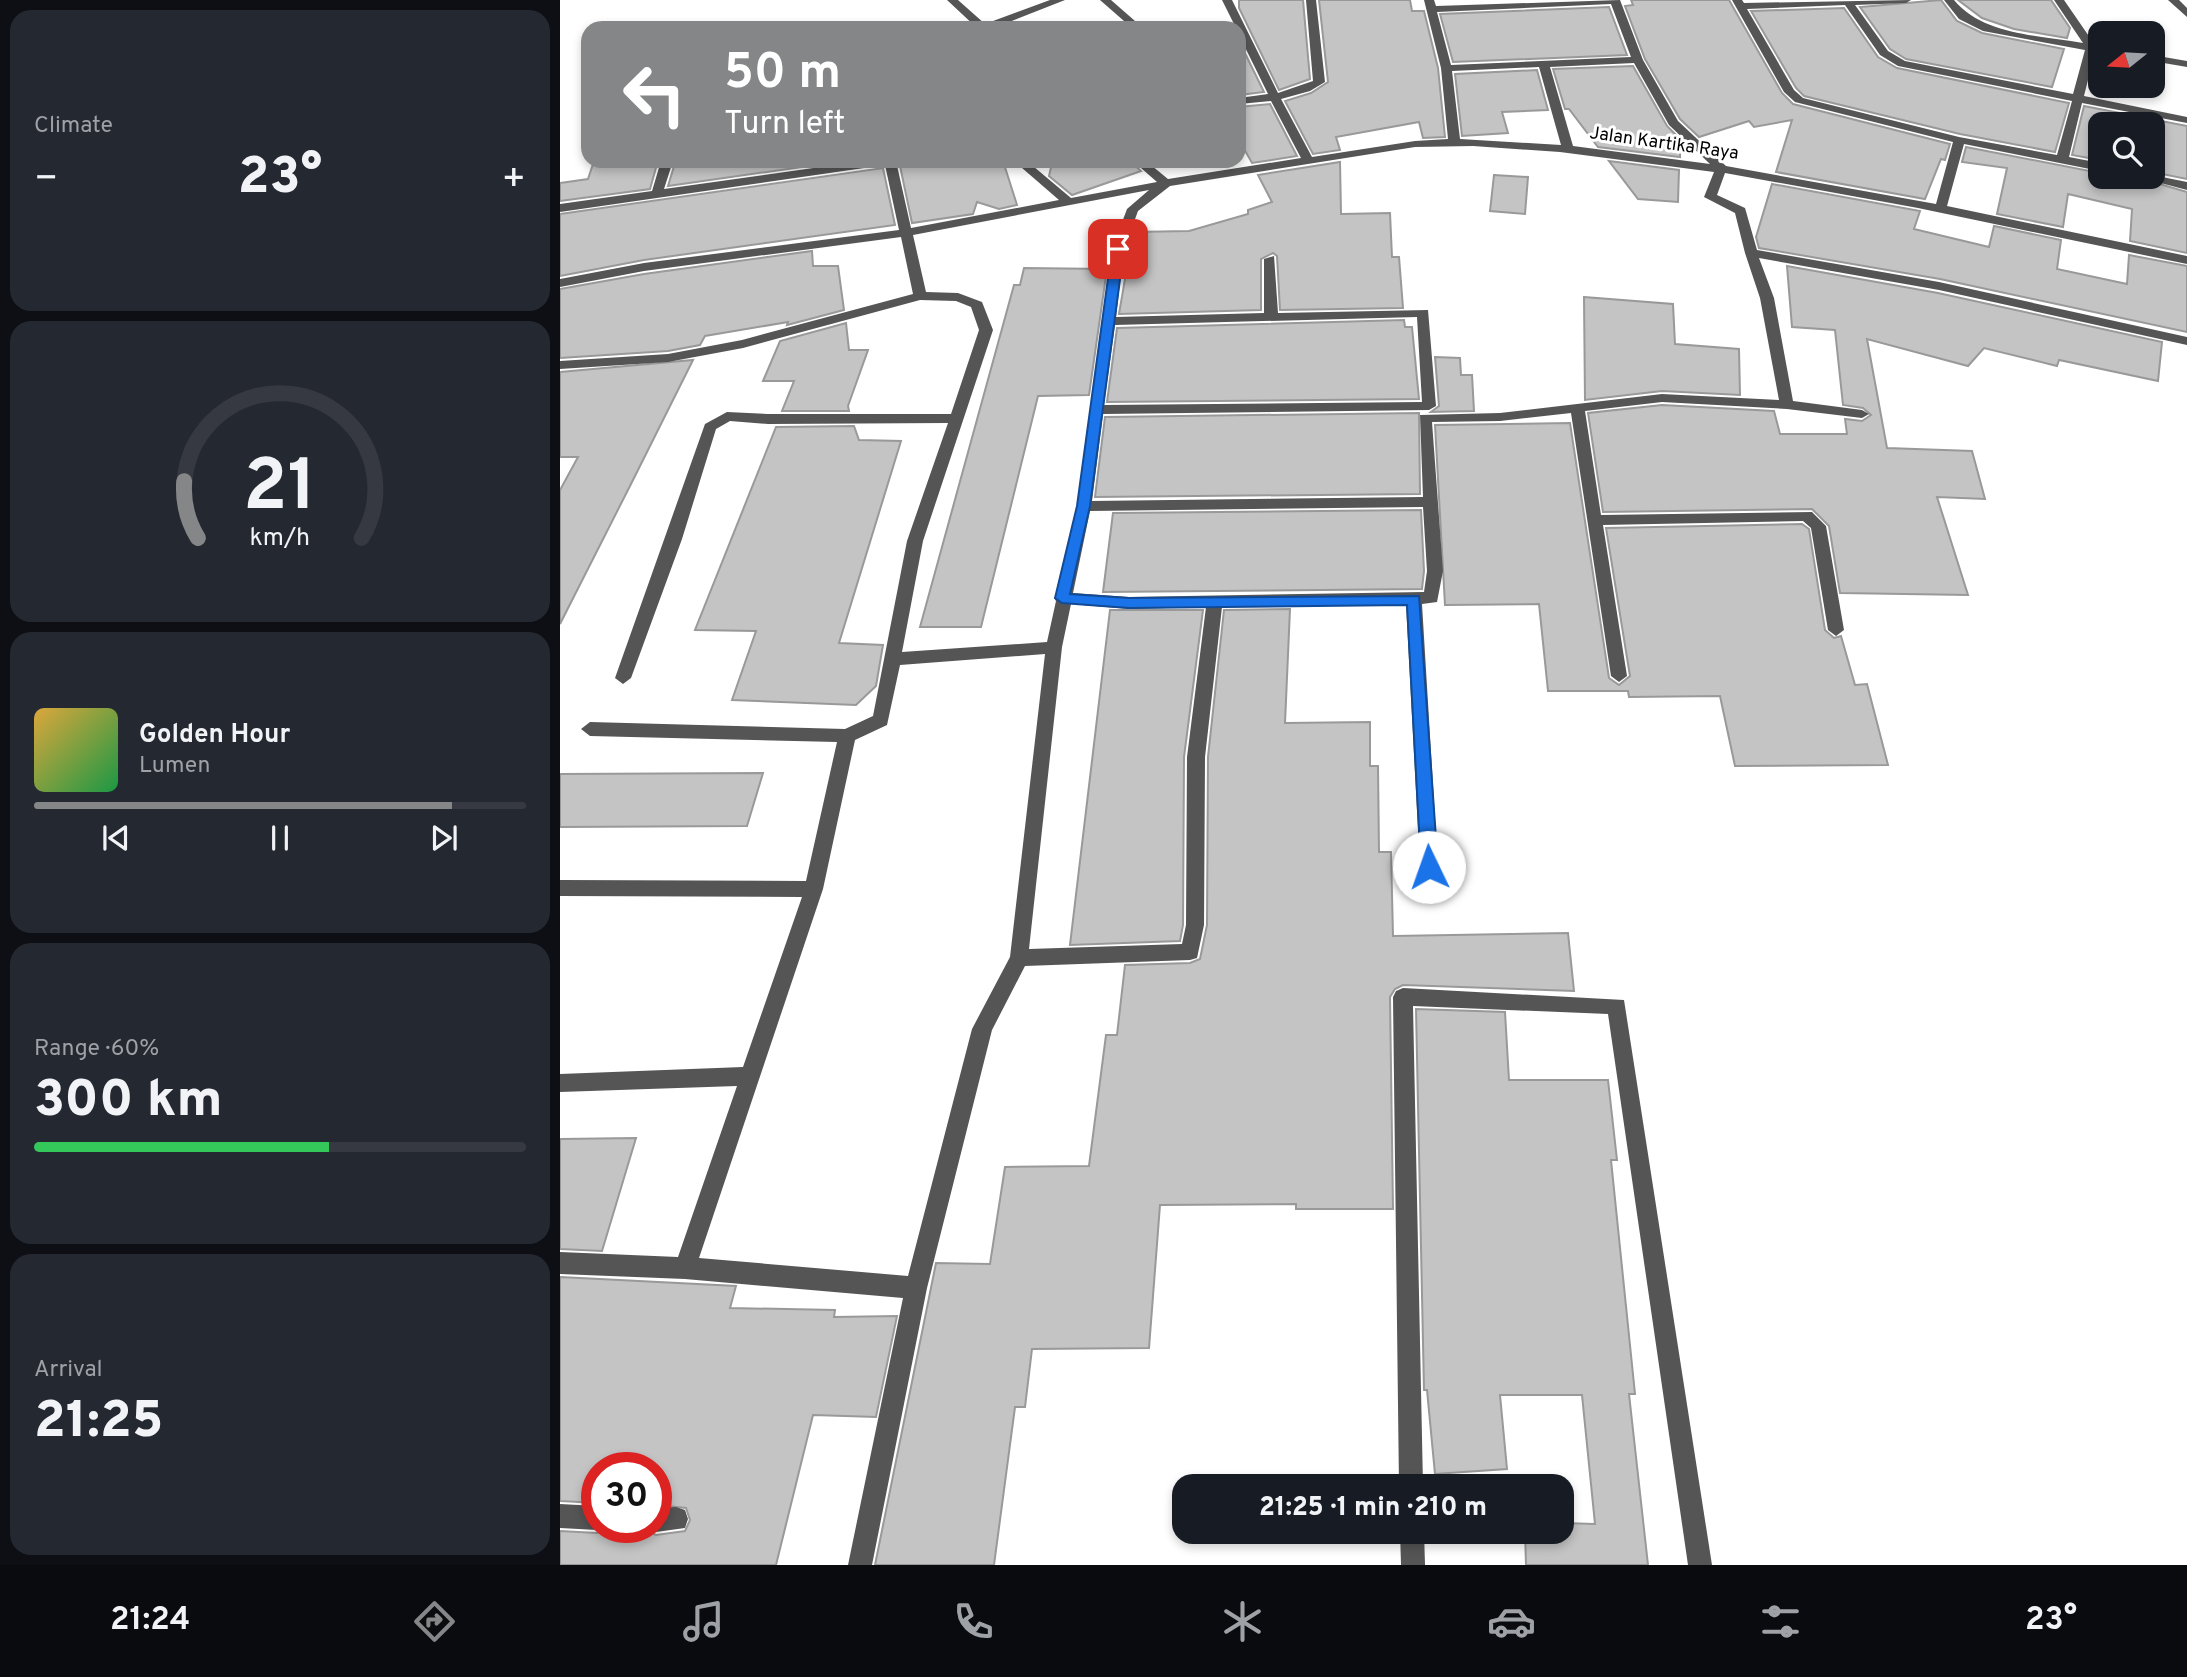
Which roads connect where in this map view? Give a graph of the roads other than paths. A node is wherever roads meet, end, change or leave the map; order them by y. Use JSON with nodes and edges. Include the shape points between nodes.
{"nodes":[{"id":1,"x":952,"y":0,"type":"edge"},
{"id":2,"x":1060,"y":0,"type":"edge"},
{"id":3,"x":1105,"y":0,"type":"edge"},
{"id":4,"x":1227,"y":0,"type":"edge"},
{"id":5,"x":1311,"y":0,"type":"edge"},
{"id":6,"x":1906,"y":0,"type":"edge"},
{"id":7,"x":1949,"y":0,"type":"edge"},
{"id":8,"x":2059,"y":0,"type":"edge"},
{"id":9,"x":2173,"y":0,"type":"edge"},
{"id":10,"x":1616,"y":1,"type":"edge"},
{"id":11,"x":1847,"y":1,"type":"edge"},
{"id":12,"x":1739,"y":3,"type":"edge"},
{"id":13,"x":1794,"y":3,"type":"edge"},
{"id":14,"x":1430,"y":4,"type":"edge"},
{"id":15,"x":2187,"y":14,"type":"edge"},
{"id":16,"x":975,"y":21,"type":"edge"},
{"id":17,"x":1002,"y":21,"type":"edge"},
{"id":18,"x":1130,"y":21,"type":"edge"},
{"id":19,"x":1237,"y":21,"type":"edge"},
{"id":20,"x":1246,"y":38,"type":"edge"},
{"id":21,"x":2088,"y":38,"type":"edge"},
{"id":22,"x":2088,"y":47,"type":"edge"},
{"id":23,"x":1638,"y":60,"type":"junction"},
{"id":24,"x":2165,"y":60,"type":"edge"},
{"id":25,"x":2187,"y":64,"type":"edge"},
{"id":26,"x":1544,"y":65,"type":"junction"},
{"id":27,"x":1446,"y":68,"type":"junction"},
{"id":28,"x":2088,"y":71,"type":"edge"},
{"id":29,"x":1275,"y":97,"type":"junction"},
{"id":30,"x":1246,"y":100,"type":"edge"},
{"id":31,"x":2078,"y":100,"type":"junction"},
{"id":32,"x":2187,"y":120,"type":"edge"},
{"id":33,"x":1959,"y":140,"type":"junction"},
{"id":34,"x":1454,"y":141,"type":"junction"},
{"id":35,"x":1568,"y":149,"type":"junction"},
{"id":36,"x":1307,"y":159,"type":"junction"},
{"id":37,"x":2062,"y":160,"type":"junction"},
{"id":38,"x":2088,"y":165,"type":"edge"},
{"id":39,"x":665,"y":168,"type":"edge"},
{"id":40,"x":838,"y":168,"type":"edge"},
{"id":41,"x":891,"y":168,"type":"edge"},
{"id":42,"x":1028,"y":168,"type":"edge"},
{"id":43,"x":1148,"y":168,"type":"edge"},
{"id":44,"x":1721,"y":168,"type":"junction"},
{"id":45,"x":2165,"y":181,"type":"edge"},
{"id":46,"x":1166,"y":183,"type":"junction"},
{"id":47,"x":2187,"y":186,"type":"edge"},
{"id":48,"x":657,"y":193,"type":"junction"},
{"id":49,"x":1068,"y":202,"type":"junction"},
{"id":50,"x":1941,"y":207,"type":"junction"},
{"id":51,"x":560,"y":208,"type":"edge"},
{"id":52,"x":906,"y":233,"type":"junction"},
{"id":53,"x":1751,"y":253,"type":"junction"},
{"id":54,"x":1270,"y":259,"type":"dead end"},
{"id":55,"x":2187,"y":260,"type":"edge"},
{"id":56,"x":560,"y":283,"type":"edge"},
{"id":57,"x":920,"y":296,"type":"junction"},
{"id":58,"x":1271,"y":316,"type":"junction"},
{"id":59,"x":1109,"y":321,"type":"junction"},
{"id":60,"x":2187,"y":341,"type":"edge"},
{"id":61,"x":560,"y":365,"type":"edge"},
{"id":62,"x":1787,"y":405,"type":"junction"},
{"id":63,"x":1577,"y":407,"type":"junction"},
{"id":64,"x":1096,"y":410,"type":"junction"},
{"id":65,"x":1862,"y":414,"type":"dead end"},
{"id":66,"x":955,"y":418,"type":"junction"},
{"id":67,"x":1430,"y":502,"type":"junction"},
{"id":68,"x":1084,"y":506,"type":"junction"},
{"id":69,"x":1593,"y":520,"type":"junction"},
{"id":70,"x":1062,"y":598,"type":"junction"},
{"id":71,"x":1414,"y":600,"type":"junction"},
{"id":72,"x":1215,"y":602,"type":"junction"},
{"id":73,"x":1836,"y":630,"type":"dead end"},
{"id":74,"x":1054,"y":647,"type":"junction"},
{"id":75,"x":895,"y":659,"type":"junction"},
{"id":76,"x":1619,"y":676,"type":"dead end"},
{"id":77,"x":623,"y":678,"type":"dead end"},
{"id":78,"x":590,"y":729,"type":"dead end"},
{"id":79,"x":847,"y":736,"type":"junction"},
{"id":80,"x":1429,"y":867,"type":"dead end"},
{"id":81,"x":560,"y":888,"type":"edge"},
{"id":82,"x":814,"y":889,"type":"junction"},
{"id":83,"x":1019,"y":957,"type":"junction"},
{"id":84,"x":751,"y":1076,"type":"junction"},
{"id":85,"x":560,"y":1083,"type":"edge"},
{"id":86,"x":560,"y":1262,"type":"edge"},
{"id":87,"x":685,"y":1268,"type":"junction"},
{"id":88,"x":916,"y":1288,"type":"junction"},
{"id":89,"x":1411,"y":1474,"type":"edge"},
{"id":90,"x":560,"y":1516,"type":"edge"},
{"id":91,"x":581,"y":1517,"type":"edge"},
{"id":92,"x":1412,"y":1544,"type":"edge"},
{"id":93,"x":860,"y":1565,"type":"edge"},
{"id":94,"x":1413,"y":1565,"type":"edge"},
{"id":95,"x":1700,"y":1565,"type":"edge"}],
"edges":[{"from":1,"to":16,"type":"street"},
{"from":2,"to":17,"type":"street"},
{"from":3,"to":18,"type":"street"},
{"from":4,"to":19,"type":"street"},
{"from":5,"to":29,"type":"street","via":[[1319,82]]},
{"from":6,"to":11,"type":"street"},
{"from":7,"to":22,"type":"street","via":[[1962,17],[1987,29]]},
{"from":8,"to":21,"type":"street"},
{"from":9,"to":15,"type":"street"},
{"from":10,"to":14,"type":"street"},
{"from":10,"to":23,"type":"street"},
{"from":11,"to":13,"type":"street"},
{"from":11,"to":31,"type":"street","via":[[1890,59]]},
{"from":12,"to":13,"type":"street"},
{"from":12,"to":33,"type":"street","via":[[1799,100]]},
{"from":14,"to":27,"type":"street"},
{"from":20,"to":29,"type":"street"},
{"from":23,"to":26,"type":"street"},
{"from":23,"to":44,"type":"street","via":[[1673,122]]},
{"from":24,"to":25,"type":"street"},
{"from":26,"to":27,"type":"street"},
{"from":26,"to":35,"type":"street"},
{"from":27,"to":34,"type":"street"},
{"from":28,"to":31,"type":"street"},
{"from":29,"to":30,"type":"street"},
{"from":29,"to":36,"type":"street"},
{"from":31,"to":32,"type":"street"},
{"from":31,"to":37,"type":"street"},
{"from":33,"to":37,"type":"street"},
{"from":33,"to":50,"type":"street"},
{"from":34,"to":35,"type":"street","name":"Jalan Kartika Raya"},
{"from":34,"to":36,"type":"street","name":"Jalan Kartika Raya"},
{"from":35,"to":44,"type":"street","name":"Jalan Kartika Raya"},
{"from":36,"to":46,"type":"street","name":"Jalan Kartika Raya"},
{"from":37,"to":38,"type":"street"},
{"from":39,"to":48,"type":"street"},
{"from":40,"to":48,"type":"street"},
{"from":41,"to":52,"type":"street"},
{"from":42,"to":49,"type":"street"},
{"from":43,"to":46,"type":"street"},
{"from":44,"to":50,"type":"street","name":"Jalan Kartika Raya"},
{"from":44,"to":53,"type":"street","via":[[1710,197],[1741,211]]},
{"from":45,"to":47,"type":"street"},
{"from":46,"to":49,"type":"street","name":"Jalan Kartika Raya"},
{"from":46,"to":59,"type":"street","via":[[1133,209],[1118,249]]},
{"from":48,"to":51,"type":"street"},
{"from":49,"to":52,"type":"street","name":"Jalan Kartika Raya"},
{"from":50,"to":55,"type":"street","name":"Jalan Kartika Raya"},
{"from":52,"to":56,"type":"street","name":"Jalan Kartika Raya","via":[[644,267]]},
{"from":52,"to":57,"type":"street"},
{"from":53,"to":60,"type":"street","via":[[1939,286]]},
{"from":53,"to":62,"type":"street","via":[[1767,299]]},
{"from":54,"to":58,"type":"street"},
{"from":57,"to":61,"type":"street","via":[[769,337],[668,358]]},
{"from":57,"to":66,"type":"street","via":[[958,297],[976,305],[986,330]]},
{"from":58,"to":59,"type":"street"},
{"from":58,"to":64,"type":"street","via":[[1423,313],[1429,406]]},
{"from":59,"to":64,"type":"street"},
{"from":62,"to":63,"type":"street","via":[[1662,398]]},
{"from":62,"to":65,"type":"street"},
{"from":63,"to":67,"type":"street","via":[[1500,417],[1424,418]]},
{"from":63,"to":69,"type":"street"},
{"from":64,"to":68,"type":"street"},
{"from":66,"to":75,"type":"street","via":[[915,541]]},
{"from":66,"to":77,"type":"street","via":[[727,416],[710,427]]},
{"from":67,"to":68,"type":"street"},
{"from":67,"to":71,"type":"street","via":[[1435,571],[1431,598]]},
{"from":68,"to":70,"type":"street"},
{"from":69,"to":73,"type":"street","via":[[1807,516],[1818,526]]},
{"from":69,"to":76,"type":"street"},
{"from":70,"to":72,"type":"street"},
{"from":70,"to":74,"type":"street"},
{"from":71,"to":72,"type":"street"},
{"from":71,"to":80,"type":"street"},
{"from":72,"to":83,"type":"street","via":[[1196,757],[1195,925],[1190,952]]},
{"from":74,"to":75,"type":"street"},
{"from":74,"to":83,"type":"street"},
{"from":75,"to":79,"type":"street","via":[[881,720]]},
{"from":78,"to":79,"type":"street"},
{"from":79,"to":82,"type":"street"},
{"from":81,"to":82,"type":"street"},
{"from":82,"to":84,"type":"street"},
{"from":83,"to":88,"type":"street","via":[[982,1029]]},
{"from":84,"to":85,"type":"street"},
{"from":84,"to":87,"type":"street"},
{"from":86,"to":87,"type":"street"},
{"from":87,"to":88,"type":"street"},
{"from":88,"to":93,"type":"street"},
{"from":89,"to":95,"type":"street","via":[[1403,997],[1617,1006]]},
{"from":90,"to":91,"type":"street"},
{"from":92,"to":94,"type":"street"}]}
